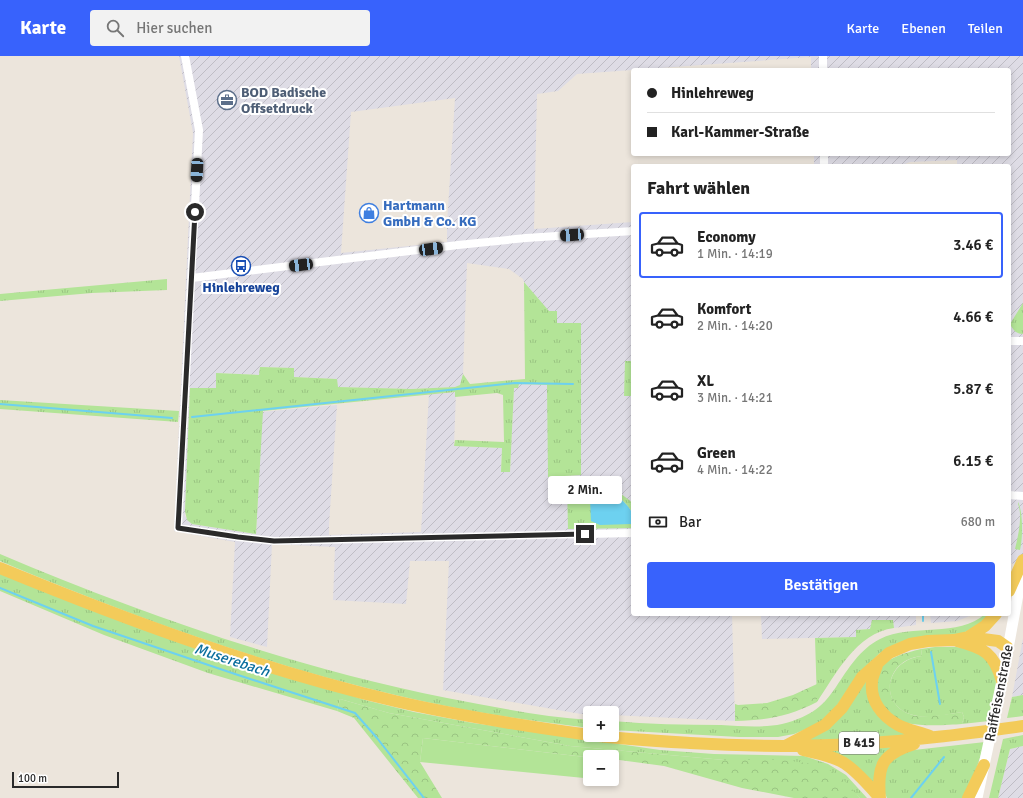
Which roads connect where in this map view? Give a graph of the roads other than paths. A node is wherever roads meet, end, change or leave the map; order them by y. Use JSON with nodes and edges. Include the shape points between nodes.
{"nodes":[{"id":1,"x":185,"y":56,"type":"edge"},
{"id":2,"x":823,"y":56,"type":"edge"},
{"id":3,"x":823,"y":68,"type":"edge"},
{"id":4,"x":631,"y":231,"type":"edge"},
{"id":5,"x":192,"y":278,"type":"junction"},
{"id":6,"x":1011,"y":341,"type":"edge"},
{"id":7,"x":1023,"y":341,"type":"edge"},
{"id":8,"x":1011,"y":495,"type":"edge"},
{"id":9,"x":1023,"y":496,"type":"edge"},
{"id":10,"x":631,"y":533,"type":"edge"},
{"id":11,"x":1023,"y":560,"type":"edge"},
{"id":12,"x":1023,"y":565,"type":"edge"},
{"id":13,"x":0,"y":568,"type":"edge"},
{"id":14,"x":1011,"y":587,"type":"edge"},
{"id":15,"x":994,"y":616,"type":"edge"},
{"id":16,"x":972,"y":642,"type":"junction"},
{"id":17,"x":1008,"y":648,"type":"junction"},
{"id":18,"x":879,"y":661,"type":"junction"},
{"id":19,"x":1002,"y":681,"type":"junction"},
{"id":20,"x":1023,"y":726,"type":"edge"},
{"id":21,"x":583,"y":734,"type":"edge"},
{"id":22,"x":619,"y":738,"type":"edge"},
{"id":23,"x":935,"y":738,"type":"junction"},
{"id":24,"x":784,"y":746,"type":"junction"},
{"id":25,"x":984,"y":766,"type":"junction"},
{"id":26,"x":880,"y":798,"type":"edge"},
{"id":27,"x":968,"y":798,"type":"edge"},
{"id":28,"x":977,"y":798,"type":"edge"}],
"edges":[{"from":1,"to":5,"type":"street","via":[[199,130]]},
{"from":2,"to":3,"type":"street"},
{"from":4,"to":5,"type":"street","via":[[458,245]]},
{"from":5,"to":10,"type":"street","via":[[178,528],[274,541]]},
{"from":6,"to":7,"type":"street"},
{"from":8,"to":9,"type":"street"},
{"from":11,"to":14,"type":"main road"},
{"from":12,"to":17,"type":"street","name":"Raiffeisenstraße"},
{"from":13,"to":21,"type":"main road","number":"B 415","via":[[176,637],[331,685],[501,723]]},
{"from":15,"to":16,"type":"main road"},
{"from":16,"to":17,"type":"main road","via":[[993,649]]},
{"from":16,"to":18,"type":"main road","via":[[954,640],[910,644],[889,653]]},
{"from":16,"to":19,"type":"main road","via":[[994,660]]},
{"from":17,"to":19,"type":"street","name":"Raiffeisenstraße"},
{"from":18,"to":23,"type":"main road","via":[[872,681],[873,698],[882,713],[898,725]]},
{"from":18,"to":24,"type":"main road","via":[[862,677],[842,708],[825,725]]},
{"from":19,"to":25,"type":"street","name":"Raiffeisenstraße"},
{"from":20,"to":23,"type":"main road","number":"B 415"},
{"from":22,"to":24,"type":"main road","number":"B 415","via":[[738,746]]},
{"from":23,"to":24,"type":"main road","number":"B 415"},
{"from":23,"to":26,"type":"main road","via":[[898,749],[885,760],[880,776]]},
{"from":24,"to":26,"type":"main road","via":[[824,754],[844,763]]},
{"from":25,"to":27,"type":"main road"},
{"from":25,"to":28,"type":"street","name":"Raiffeisenstraße"}]}
